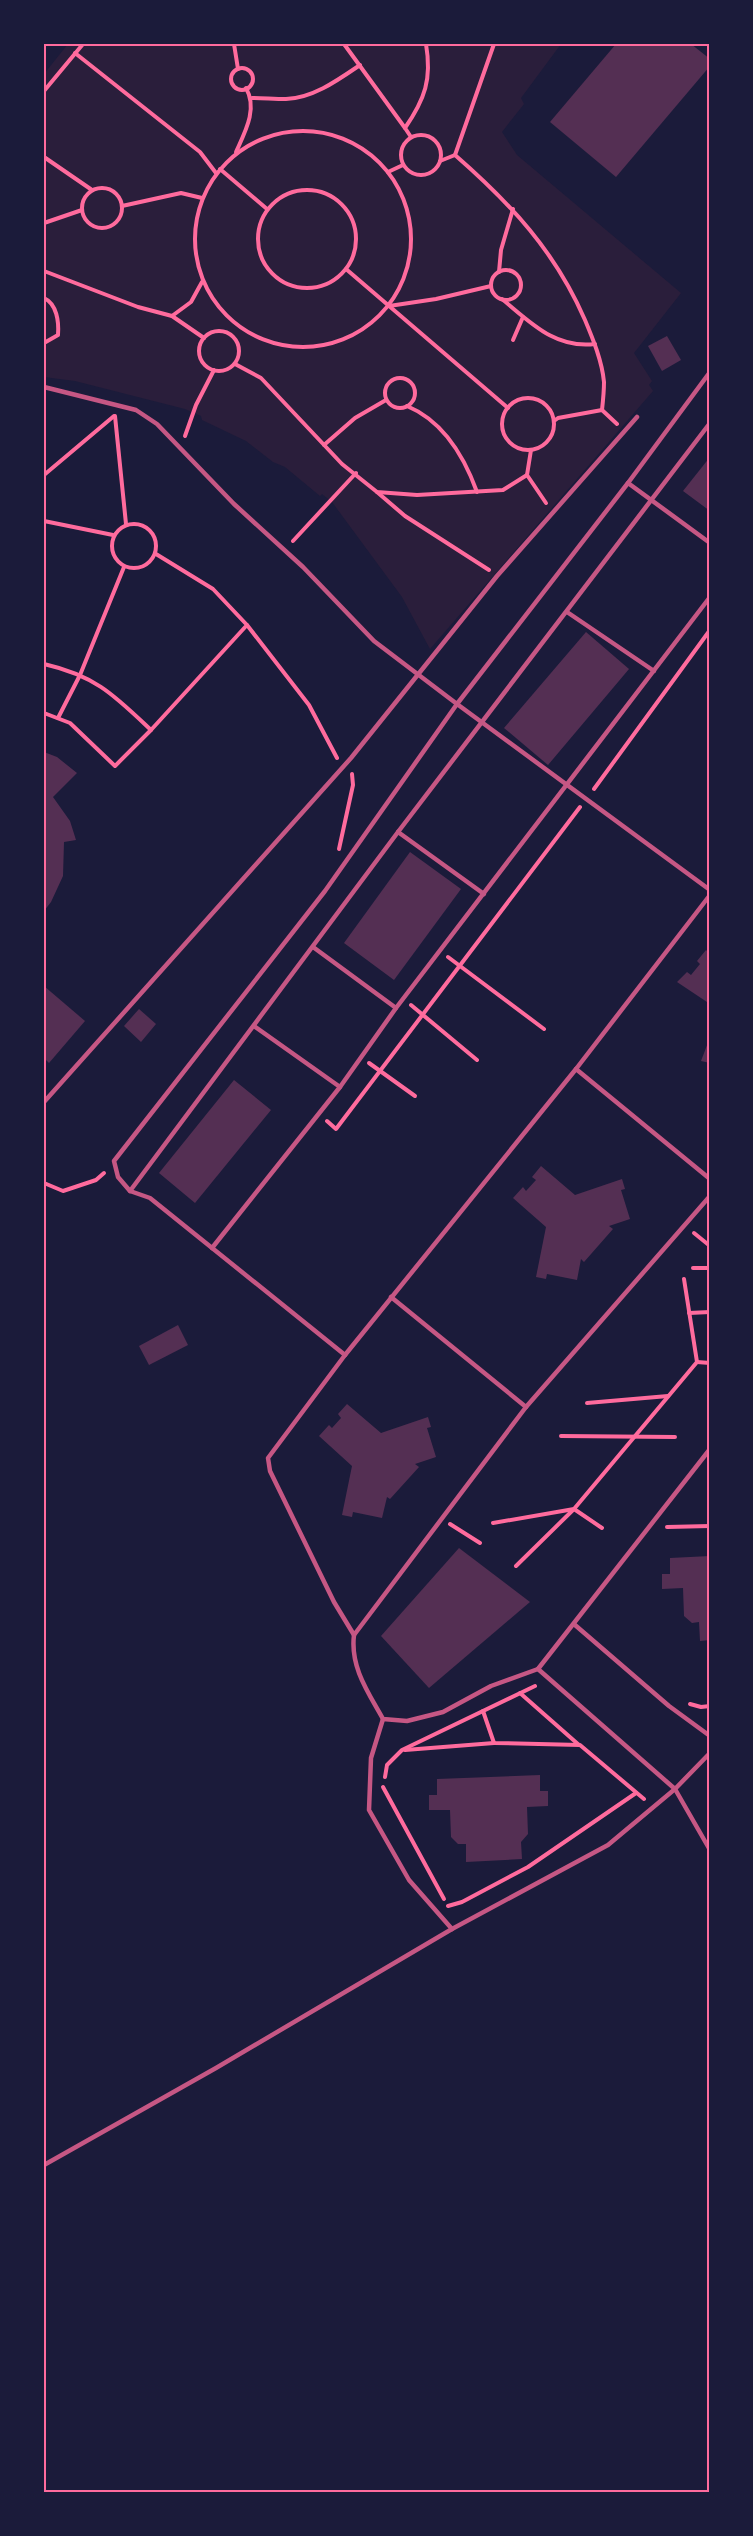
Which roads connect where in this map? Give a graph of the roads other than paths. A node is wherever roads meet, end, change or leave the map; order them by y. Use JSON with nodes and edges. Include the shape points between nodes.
{"nodes":[{"id":1,"x":710,"y":372,"type":"edge"},
{"id":2,"x":44,"y":387,"type":"edge"},
{"id":3,"x":637,"y":417,"type":"dead end"},
{"id":4,"x":710,"y":423,"type":"edge"},
{"id":5,"x":628,"y":483,"type":"junction"},
{"id":6,"x":651,"y":500,"type":"junction"},
{"id":7,"x":710,"y":543,"type":"edge"},
{"id":8,"x":710,"y":597,"type":"edge"},
{"id":9,"x":567,"y":612,"type":"junction"},
{"id":10,"x":654,"y":671,"type":"junction"},
{"id":11,"x":418,"y":675,"type":"junction"},
{"id":12,"x":457,"y":704,"type":"junction"},
{"id":13,"x":484,"y":723,"type":"junction"},
{"id":14,"x":568,"y":784,"type":"junction"},
{"id":15,"x":398,"y":832,"type":"junction"},
{"id":16,"x":710,"y":890,"type":"edge"},
{"id":17,"x":484,"y":894,"type":"junction"},
{"id":18,"x":710,"y":895,"type":"edge"},
{"id":19,"x":313,"y":947,"type":"junction"},
{"id":20,"x":396,"y":1008,"type":"junction"},
{"id":21,"x":254,"y":1026,"type":"junction"},
{"id":22,"x":576,"y":1069,"type":"junction"},
{"id":23,"x":340,"y":1087,"type":"junction"},
{"id":24,"x":44,"y":1102,"type":"edge"},
{"id":25,"x":710,"y":1179,"type":"edge"},
{"id":26,"x":130,"y":1191,"type":"junction"},
{"id":27,"x":710,"y":1197,"type":"edge"},
{"id":28,"x":212,"y":1248,"type":"junction"},
{"id":29,"x":391,"y":1297,"type":"junction"},
{"id":30,"x":345,"y":1355,"type":"junction"},
{"id":31,"x":526,"y":1407,"type":"junction"},
{"id":32,"x":710,"y":1449,"type":"edge"},
{"id":33,"x":574,"y":1625,"type":"junction"},
{"id":34,"x":354,"y":1635,"type":"junction"},
{"id":35,"x":538,"y":1669,"type":"junction"},
{"id":36,"x":383,"y":1719,"type":"junction"},
{"id":37,"x":710,"y":1736,"type":"edge"},
{"id":38,"x":710,"y":1754,"type":"edge"},
{"id":39,"x":675,"y":1789,"type":"junction"},
{"id":40,"x":710,"y":1850,"type":"edge"},
{"id":41,"x":452,"y":1929,"type":"junction"},
{"id":42,"x":44,"y":2165,"type":"edge"}],
"edges":[{"from":1,"to":5,"type":"lane"},
{"from":2,"to":11,"type":"lane","via":[[136,410],[157,424],[374,641]]},
{"from":3,"to":11,"type":"lane","via":[[497,576]]},
{"from":4,"to":6,"type":"lane"},
{"from":5,"to":6,"type":"lane"},
{"from":5,"to":12,"type":"lane"},
{"from":6,"to":7,"type":"lane"},
{"from":6,"to":9,"type":"lane"},
{"from":8,"to":10,"type":"lane"},
{"from":9,"to":10,"type":"lane"},
{"from":9,"to":13,"type":"lane"},
{"from":10,"to":14,"type":"lane"},
{"from":11,"to":12,"type":"lane"},
{"from":11,"to":24,"type":"lane","via":[[351,758]]},
{"from":12,"to":13,"type":"lane"},
{"from":12,"to":26,"type":"lane","via":[[325,891],[114,1161],[118,1177]]},
{"from":13,"to":14,"type":"lane"},
{"from":13,"to":15,"type":"lane"},
{"from":14,"to":16,"type":"lane"},
{"from":14,"to":17,"type":"lane"},
{"from":15,"to":17,"type":"lane"},
{"from":15,"to":19,"type":"lane"},
{"from":17,"to":20,"type":"lane"},
{"from":18,"to":22,"type":"lane"},
{"from":19,"to":20,"type":"lane"},
{"from":19,"to":21,"type":"lane"},
{"from":20,"to":23,"type":"lane"},
{"from":21,"to":23,"type":"lane"},
{"from":21,"to":26,"type":"lane"},
{"from":22,"to":25,"type":"lane"},
{"from":22,"to":29,"type":"lane"},
{"from":23,"to":28,"type":"lane"},
{"from":26,"to":28,"type":"lane","via":[[150,1198]]},
{"from":27,"to":31,"type":"lane"},
{"from":28,"to":30,"type":"lane"},
{"from":29,"to":30,"type":"lane"},
{"from":29,"to":31,"type":"lane"},
{"from":30,"to":34,"type":"lane","via":[[268,1458],[270,1471]]},
{"from":31,"to":34,"type":"lane"},
{"from":32,"to":33,"type":"lane"},
{"from":33,"to":35,"type":"lane"},
{"from":33,"to":37,"type":"lane"},
{"from":34,"to":36,"type":"lane","via":[[352,1648],[358,1673]]},
{"from":35,"to":36,"type":"lane","via":[[491,1686],[443,1712],[406,1721]]},
{"from":35,"to":39,"type":"lane"},
{"from":36,"to":41,"type":"lane","via":[[371,1758],[369,1810],[409,1880]]},
{"from":38,"to":39,"type":"lane"},
{"from":39,"to":40,"type":"lane"},
{"from":39,"to":41,"type":"lane","via":[[608,1845]]},
{"from":41,"to":42,"type":"lane"}]}
